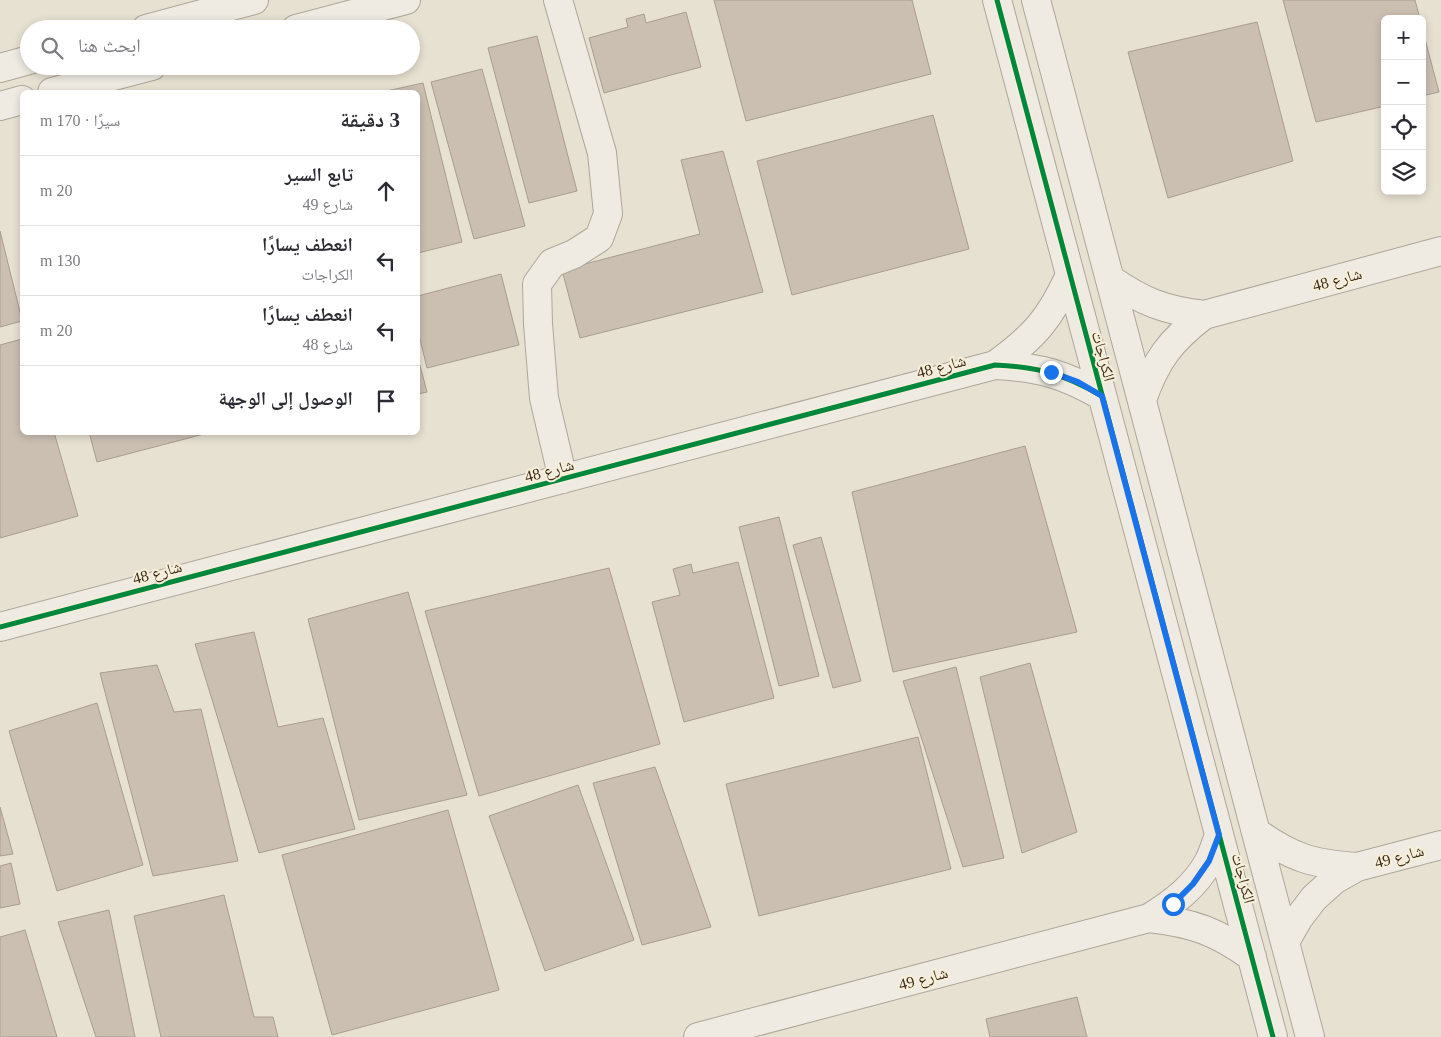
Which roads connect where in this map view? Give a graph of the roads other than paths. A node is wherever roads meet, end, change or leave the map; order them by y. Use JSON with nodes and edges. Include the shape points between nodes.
{"nodes":[{"id":1,"x":254,"y":0,"type":"edge"},
{"id":2,"x":406,"y":0,"type":"edge"},
{"id":3,"x":558,"y":0,"type":"edge"},
{"id":4,"x":997,"y":0,"type":"edge"},
{"id":5,"x":1036,"y":0,"type":"edge"},
{"id":6,"x":180,"y":20,"type":"edge"},
{"id":7,"x":330,"y":20,"type":"edge"},
{"id":8,"x":20,"y":62,"type":"edge"},
{"id":9,"x":0,"y":68,"type":"edge"},
{"id":10,"x":117,"y":75,"type":"edge"},
{"id":11,"x":60,"y":90,"type":"edge"},
{"id":12,"x":20,"y":101,"type":"edge"},
{"id":13,"x":0,"y":106,"type":"edge"},
{"id":14,"x":1441,"y":252,"type":"edge"},
{"id":15,"x":1070,"y":275,"type":"junction"},
{"id":16,"x":1110,"y":279,"type":"junction"},
{"id":17,"x":1204,"y":315,"type":"junction"},
{"id":18,"x":995,"y":365,"type":"junction"},
{"id":19,"x":1102,"y":396,"type":"junction"},
{"id":20,"x":1142,"y":400,"type":"junction"},
{"id":21,"x":562,"y":479,"type":"junction"},
{"id":22,"x":0,"y":627,"type":"edge"},
{"id":23,"x":1256,"y":832,"type":"junction"},
{"id":24,"x":1219,"y":835,"type":"junction"},
{"id":25,"x":1441,"y":845,"type":"edge"},
{"id":26,"x":1357,"y":867,"type":"junction"},
{"id":27,"x":1149,"y":918,"type":"junction"},
{"id":28,"x":1285,"y":942,"type":"junction"},
{"id":29,"x":1252,"y":957,"type":"junction"},
{"id":30,"x":698,"y":1037,"type":"edge"},
{"id":31,"x":1273,"y":1037,"type":"edge"},
{"id":32,"x":1310,"y":1037,"type":"edge"}],
"edges":[{"from":1,"to":6,"type":"street"},
{"from":2,"to":7,"type":"street"},
{"from":3,"to":21,"type":"street","via":[[602,153],[608,214],[599,238],[552,263],[537,284],[544,398]]},
{"from":4,"to":15,"type":"street","name":"الكراجات"},
{"from":5,"to":16,"type":"street","name":"الكراجات"},
{"from":8,"to":9,"type":"street"},
{"from":10,"to":11,"type":"street"},
{"from":12,"to":13,"type":"street"},
{"from":14,"to":17,"type":"street","name":"شارع 48"},
{"from":15,"to":18,"type":"street","name":"شارع 48","via":[[1040,326],[1019,348]]},
{"from":15,"to":19,"type":"street","name":"الكراجات"},
{"from":16,"to":17,"type":"street","name":"شارع 48","via":[[1154,305]]},
{"from":16,"to":20,"type":"street","name":"الكراجات"},
{"from":17,"to":20,"type":"street","name":"شارع 48","via":[[1182,331],[1165,351]]},
{"from":18,"to":19,"type":"street","name":"شارع 48","via":[[1051,372]]},
{"from":18,"to":21,"type":"street","name":"شارع 48"},
{"from":19,"to":24,"type":"street","name":"الكراجات"},
{"from":20,"to":23,"type":"street","name":"الكراجات"},
{"from":21,"to":22,"type":"street","name":"شارع 48"},
{"from":23,"to":26,"type":"street","name":"شارع 49","via":[[1278,848],[1303,859]]},
{"from":23,"to":28,"type":"street","name":"الكراجات"},
{"from":24,"to":27,"type":"street","name":"شارع 49","via":[[1209,861],[1193,884],[1173,904]]},
{"from":24,"to":29,"type":"street","name":"الكراجات"},
{"from":25,"to":26,"type":"street","name":"شارع 49"},
{"from":26,"to":28,"type":"street","name":"شارع 49","via":[[1334,880],[1314,898]]},
{"from":27,"to":29,"type":"street","name":"شارع 49","via":[[1204,929]]},
{"from":27,"to":30,"type":"street","name":"شارع 49"},
{"from":28,"to":32,"type":"street","name":"الكراجات"},
{"from":29,"to":31,"type":"street","name":"الكراجات"}]}
